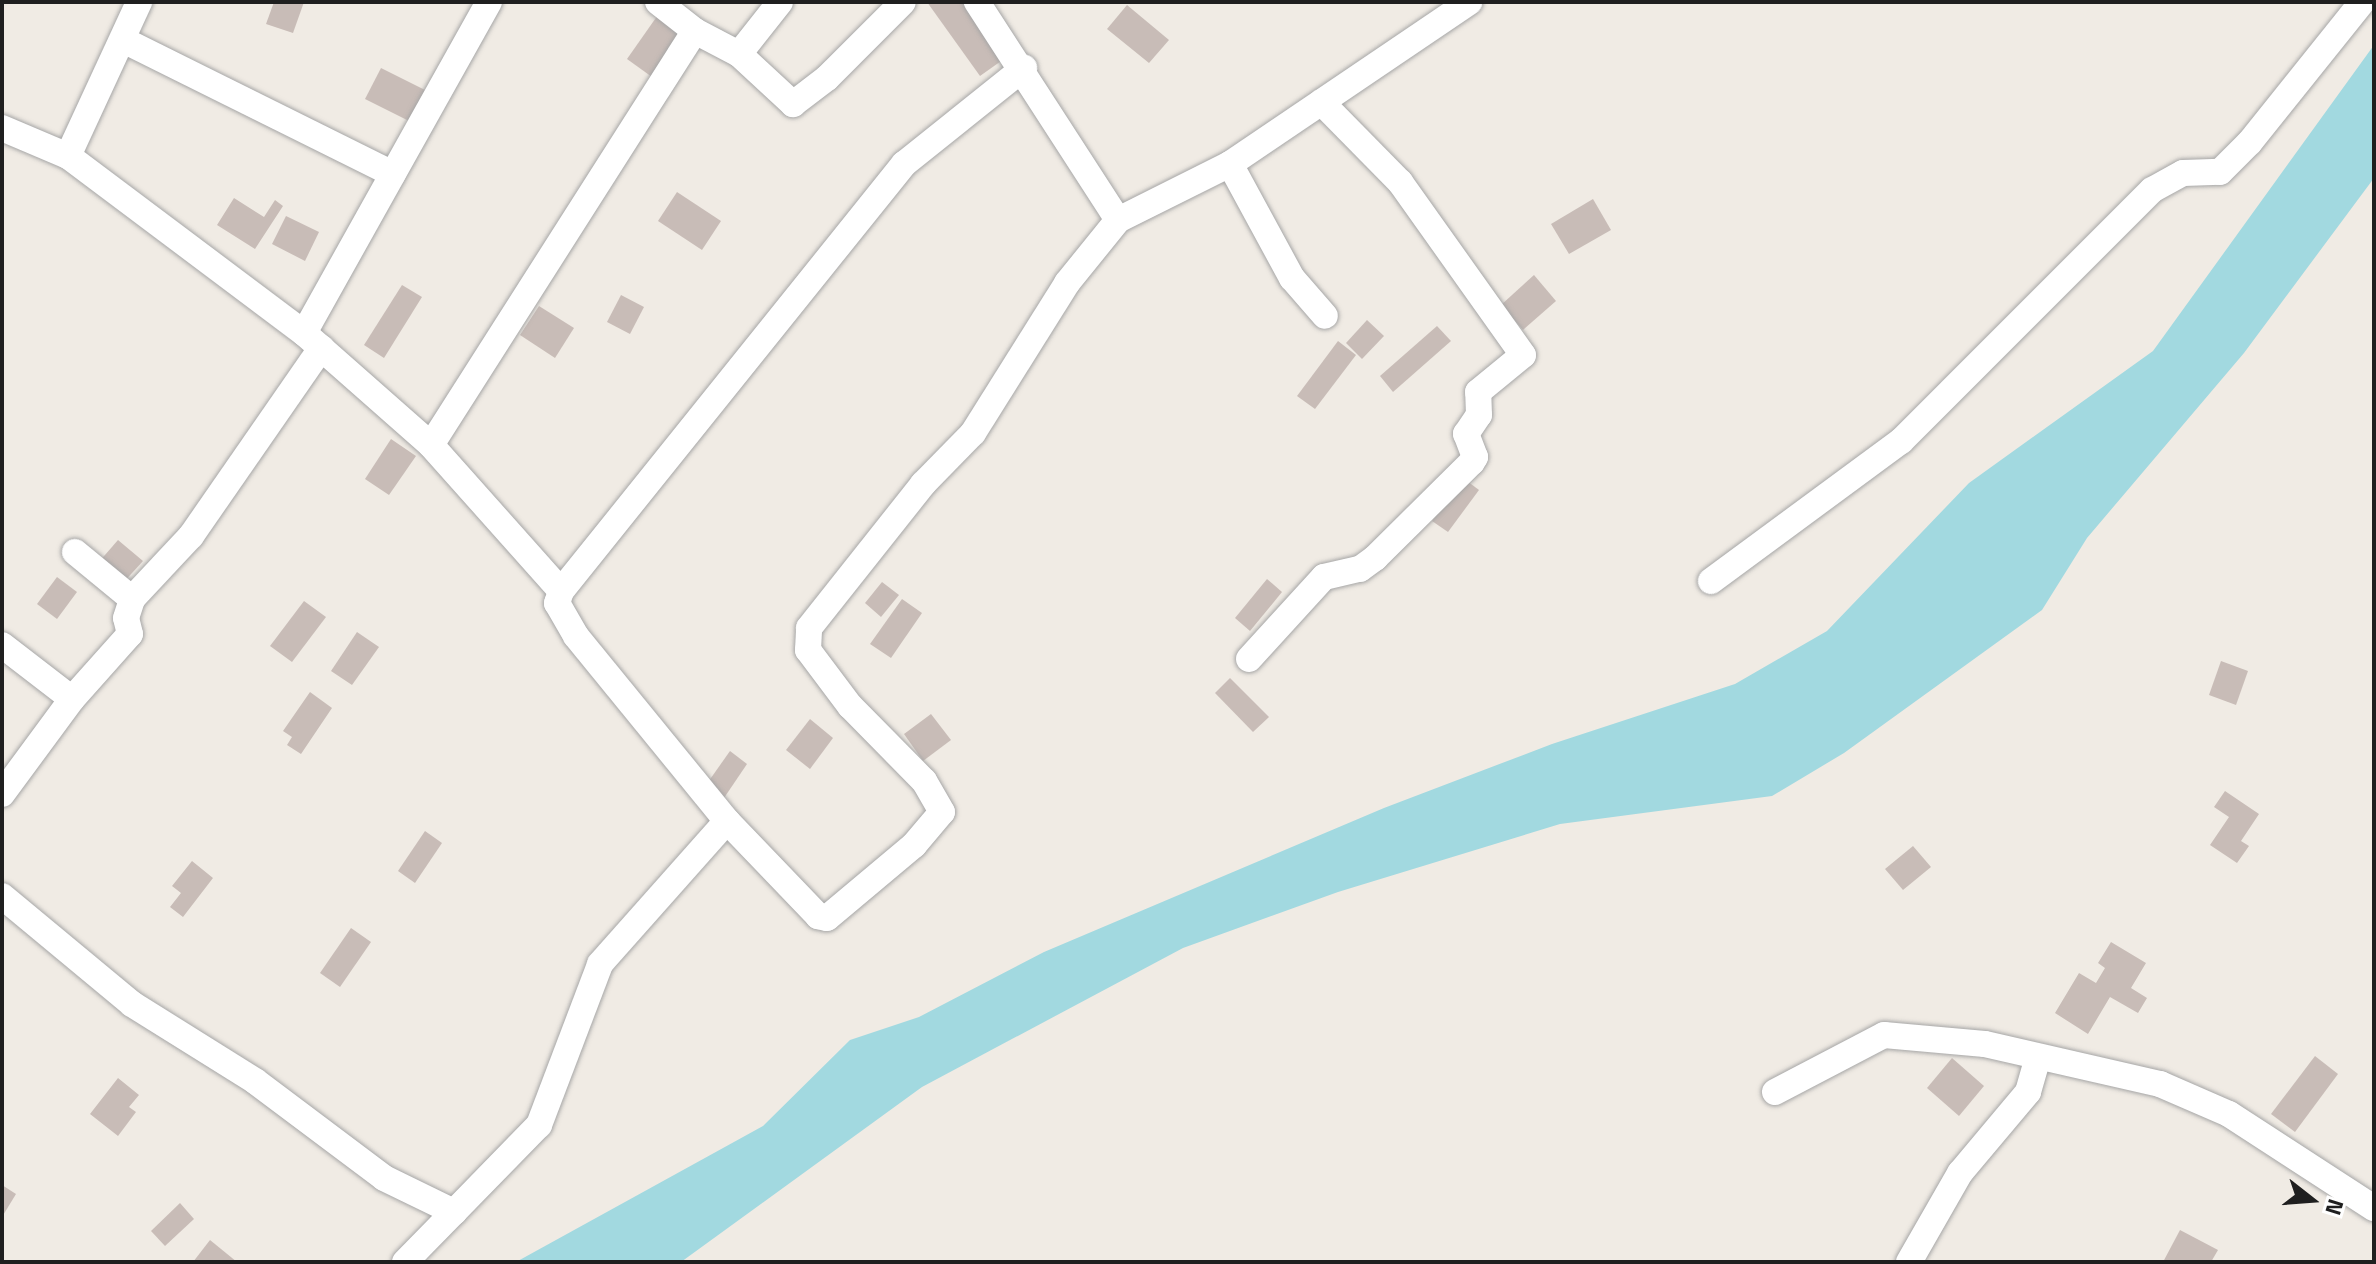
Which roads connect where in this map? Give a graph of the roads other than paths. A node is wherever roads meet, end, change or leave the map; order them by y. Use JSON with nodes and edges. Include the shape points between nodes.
{"nodes":[{"id":1,"x":139,"y":2,"type":"edge"},
{"id":2,"x":658,"y":2,"type":"edge"},
{"id":3,"x":780,"y":2,"type":"edge"},
{"id":4,"x":903,"y":2,"type":"edge"},
{"id":5,"x":977,"y":2,"type":"edge"},
{"id":6,"x":1469,"y":2,"type":"edge"},
{"id":7,"x":2362,"y":2,"type":"edge"},
{"id":8,"x":480,"y":6,"type":"edge"},
{"id":9,"x":695,"y":31,"type":"junction"},
{"id":10,"x":123,"y":40,"type":"junction"},
{"id":11,"x":739,"y":54,"type":"junction"},
{"id":12,"x":1024,"y":68,"type":"junction"},
{"id":13,"x":1321,"y":102,"type":"junction"},
{"id":14,"x":2,"y":128,"type":"edge"},
{"id":15,"x":68,"y":156,"type":"junction"},
{"id":16,"x":1230,"y":164,"type":"junction"},
{"id":17,"x":393,"y":174,"type":"junction"},
{"id":18,"x":1118,"y":220,"type":"junction"},
{"id":19,"x":1325,"y":316,"type":"dead end"},
{"id":20,"x":312,"y":340,"type":"junction"},
{"id":21,"x":431,"y":445,"type":"junction"},
{"id":22,"x":75,"y":552,"type":"dead end"},
{"id":23,"x":1711,"y":581,"type":"dead end"},
{"id":24,"x":561,"y":591,"type":"junction"},
{"id":25,"x":132,"y":599,"type":"junction"},
{"id":26,"x":2,"y":645,"type":"edge"},
{"id":27,"x":1249,"y":659,"type":"dead end"},
{"id":28,"x":72,"y":699,"type":"junction"},
{"id":29,"x":2,"y":794,"type":"edge"},
{"id":30,"x":727,"y":821,"type":"junction"},
{"id":31,"x":2,"y":896,"type":"edge"},
{"id":32,"x":2038,"y":1057,"type":"junction"},
{"id":33,"x":1775,"y":1092,"type":"dead end"},
{"id":34,"x":2374,"y":1208,"type":"edge"},
{"id":35,"x":454,"y":1212,"type":"junction"},
{"id":36,"x":405,"y":1262,"type":"edge"},
{"id":37,"x":1909,"y":1262,"type":"edge"}],
"edges":[{"from":1,"to":10,"type":"street"},
{"from":2,"to":9,"type":"street"},
{"from":3,"to":11,"type":"street"},
{"from":4,"to":11,"type":"street","via":[[827,78],[793,104]]},
{"from":5,"to":12,"type":"street"},
{"from":6,"to":13,"type":"street"},
{"from":7,"to":23,"type":"street","via":[[2220,172],[2183,173],[2152,190],[1901,441]]},
{"from":8,"to":17,"type":"street"},
{"from":9,"to":11,"type":"street"},
{"from":9,"to":21,"type":"street"},
{"from":10,"to":15,"type":"street"},
{"from":10,"to":17,"type":"street"},
{"from":12,"to":18,"type":"street"},
{"from":12,"to":24,"type":"street","via":[[904,164]]},
{"from":13,"to":16,"type":"street"},
{"from":13,"to":27,"type":"street","via":[[1400,182],[1523,355],[1478,392],[1479,415],[1466,434],[1472,462],[1375,558],[1360,569],[1324,577]]},
{"from":14,"to":15,"type":"street"},
{"from":15,"to":20,"type":"street"},
{"from":16,"to":18,"type":"street"},
{"from":16,"to":19,"type":"street","via":[[1292,278]]},
{"from":17,"to":20,"type":"street"},
{"from":18,"to":30,"type":"street","via":[[1067,283],[973,433],[923,484],[821,608],[806,635],[808,650],[850,706],[935,794],[940,817],[827,918],[818,916]]},
{"from":20,"to":21,"type":"street"},
{"from":20,"to":25,"type":"street","via":[[191,536]]},
{"from":21,"to":24,"type":"street"},
{"from":22,"to":25,"type":"street"},
{"from":24,"to":30,"type":"street","via":[[557,603],[576,636]]},
{"from":25,"to":28,"type":"street","via":[[126,618],[130,634]]},
{"from":26,"to":28,"type":"street"},
{"from":28,"to":29,"type":"street"},
{"from":30,"to":35,"type":"street","via":[[600,964],[539,1125]]},
{"from":31,"to":35,"type":"street","via":[[132,1004],[255,1081],[384,1178]]},
{"from":32,"to":33,"type":"street","via":[[1985,1044],[1884,1035]]},
{"from":32,"to":34,"type":"street","via":[[2160,1084],[2229,1114]]},
{"from":32,"to":37,"type":"street","via":[[2028,1092],[1960,1173]]},
{"from":35,"to":36,"type":"street"}]}
